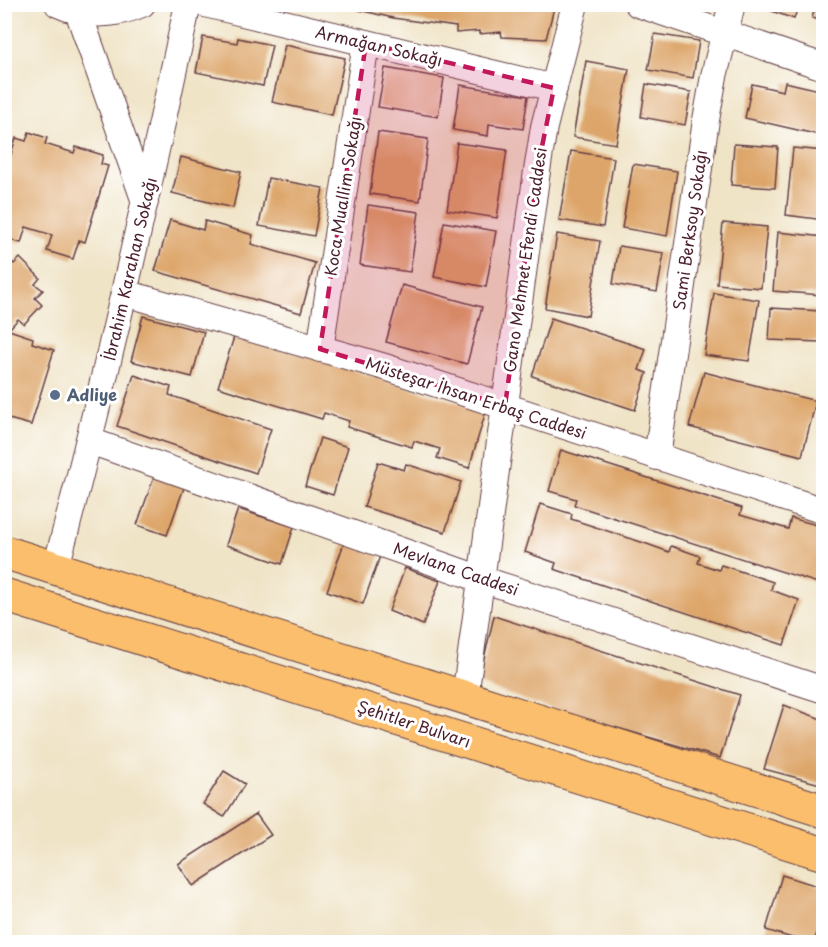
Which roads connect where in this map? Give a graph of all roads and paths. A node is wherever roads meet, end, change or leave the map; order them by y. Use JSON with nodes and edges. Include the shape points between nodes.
{"nodes":[{"id":1,"x":142,"y":4,"type":"edge"},
{"id":2,"x":188,"y":4,"type":"edge"},
{"id":3,"x":205,"y":4,"type":"edge"},
{"id":4,"x":575,"y":4,"type":"edge"},
{"id":5,"x":638,"y":4,"type":"edge"},
{"id":6,"x":732,"y":4,"type":"edge"},
{"id":7,"x":68,"y":8,"type":"edge"},
{"id":8,"x":724,"y":34,"type":"junction"},
{"id":9,"x":366,"y":43,"type":"junction"},
{"id":10,"x":824,"y":67,"type":"edge"},
{"id":11,"x":554,"y":88,"type":"junction"},
{"id":12,"x":145,"y":201,"type":"junction"},
{"id":13,"x":125,"y":293,"type":"junction"},
{"id":14,"x":320,"y":349,"type":"junction"},
{"id":15,"x":505,"y":406,"type":"junction"},
{"id":16,"x":90,"y":441,"type":"junction"},
{"id":17,"x":657,"y":457,"type":"junction"},
{"id":18,"x":823,"y":506,"type":"edge"},
{"id":19,"x":4,"y":552,"type":"edge"},
{"id":20,"x":56,"y":567,"type":"junction"},
{"id":21,"x":482,"y":579,"type":"junction"},
{"id":22,"x":4,"y":595,"type":"edge"},
{"id":23,"x":824,"y":690,"type":"edge"},
{"id":24,"x":465,"y":697,"type":"junction"},
{"id":25,"x":824,"y":811,"type":"edge"},
{"id":26,"x":824,"y":854,"type":"edge"}],
"edges":[{"from":1,"to":7,"type":"street","via":[[97,15]]},
{"from":2,"to":12,"type":"street","name":"İbrahim Karahan Sokağı"},
{"from":3,"to":9,"type":"street","name":"Armağan Sokağı"},
{"from":4,"to":11,"type":"street","name":"Gano Mehmet Efendi Caddesi"},
{"from":5,"to":8,"type":"street"},
{"from":6,"to":8,"type":"street","name":"Sami Berksoy Sokağı"},
{"from":7,"to":12,"type":"street"},
{"from":8,"to":10,"type":"street"},
{"from":8,"to":17,"type":"street","name":"Sami Berksoy Sokağı","via":[[706,120]]},
{"from":9,"to":11,"type":"street","name":"Armağan Sokağı"},
{"from":9,"to":14,"type":"street","name":"Koca Muallim Sokağı"},
{"from":11,"to":15,"type":"street","name":"Gano Mehmet Efendi Caddesi","via":[[537,171]]},
{"from":12,"to":13,"type":"street","name":"İbrahim Karahan Sokağı"},
{"from":13,"to":14,"type":"street","name":"Müsteşar İhsan Erbaş Caddesi"},
{"from":13,"to":16,"type":"street","name":"İbrahim Karahan Sokağı"},
{"from":14,"to":15,"type":"street","name":"Müsteşar İhsan Erbaş Caddesi"},
{"from":15,"to":17,"type":"street","name":"Müsteşar İhsan Erbaş Caddesi"},
{"from":15,"to":21,"type":"street","name":"Gano Mehmet Efendi Caddesi"},
{"from":16,"to":20,"type":"street","name":"İbrahim Karahan Sokağı"},
{"from":16,"to":21,"type":"street","name":"Mevlana Caddesi"},
{"from":17,"to":18,"type":"street","name":"Müsteşar İhsan Erbaş Caddesi"},
{"from":19,"to":20,"type":"main road"},
{"from":20,"to":24,"type":"main road"},
{"from":21,"to":23,"type":"street","name":"Mevlana Caddesi"},
{"from":21,"to":24,"type":"street","name":"Gano Mehmet Efendi Caddesi"},
{"from":22,"to":26,"type":"main road","name":"Şehitler Bulvarı"},
{"from":24,"to":25,"type":"main road"}]}
